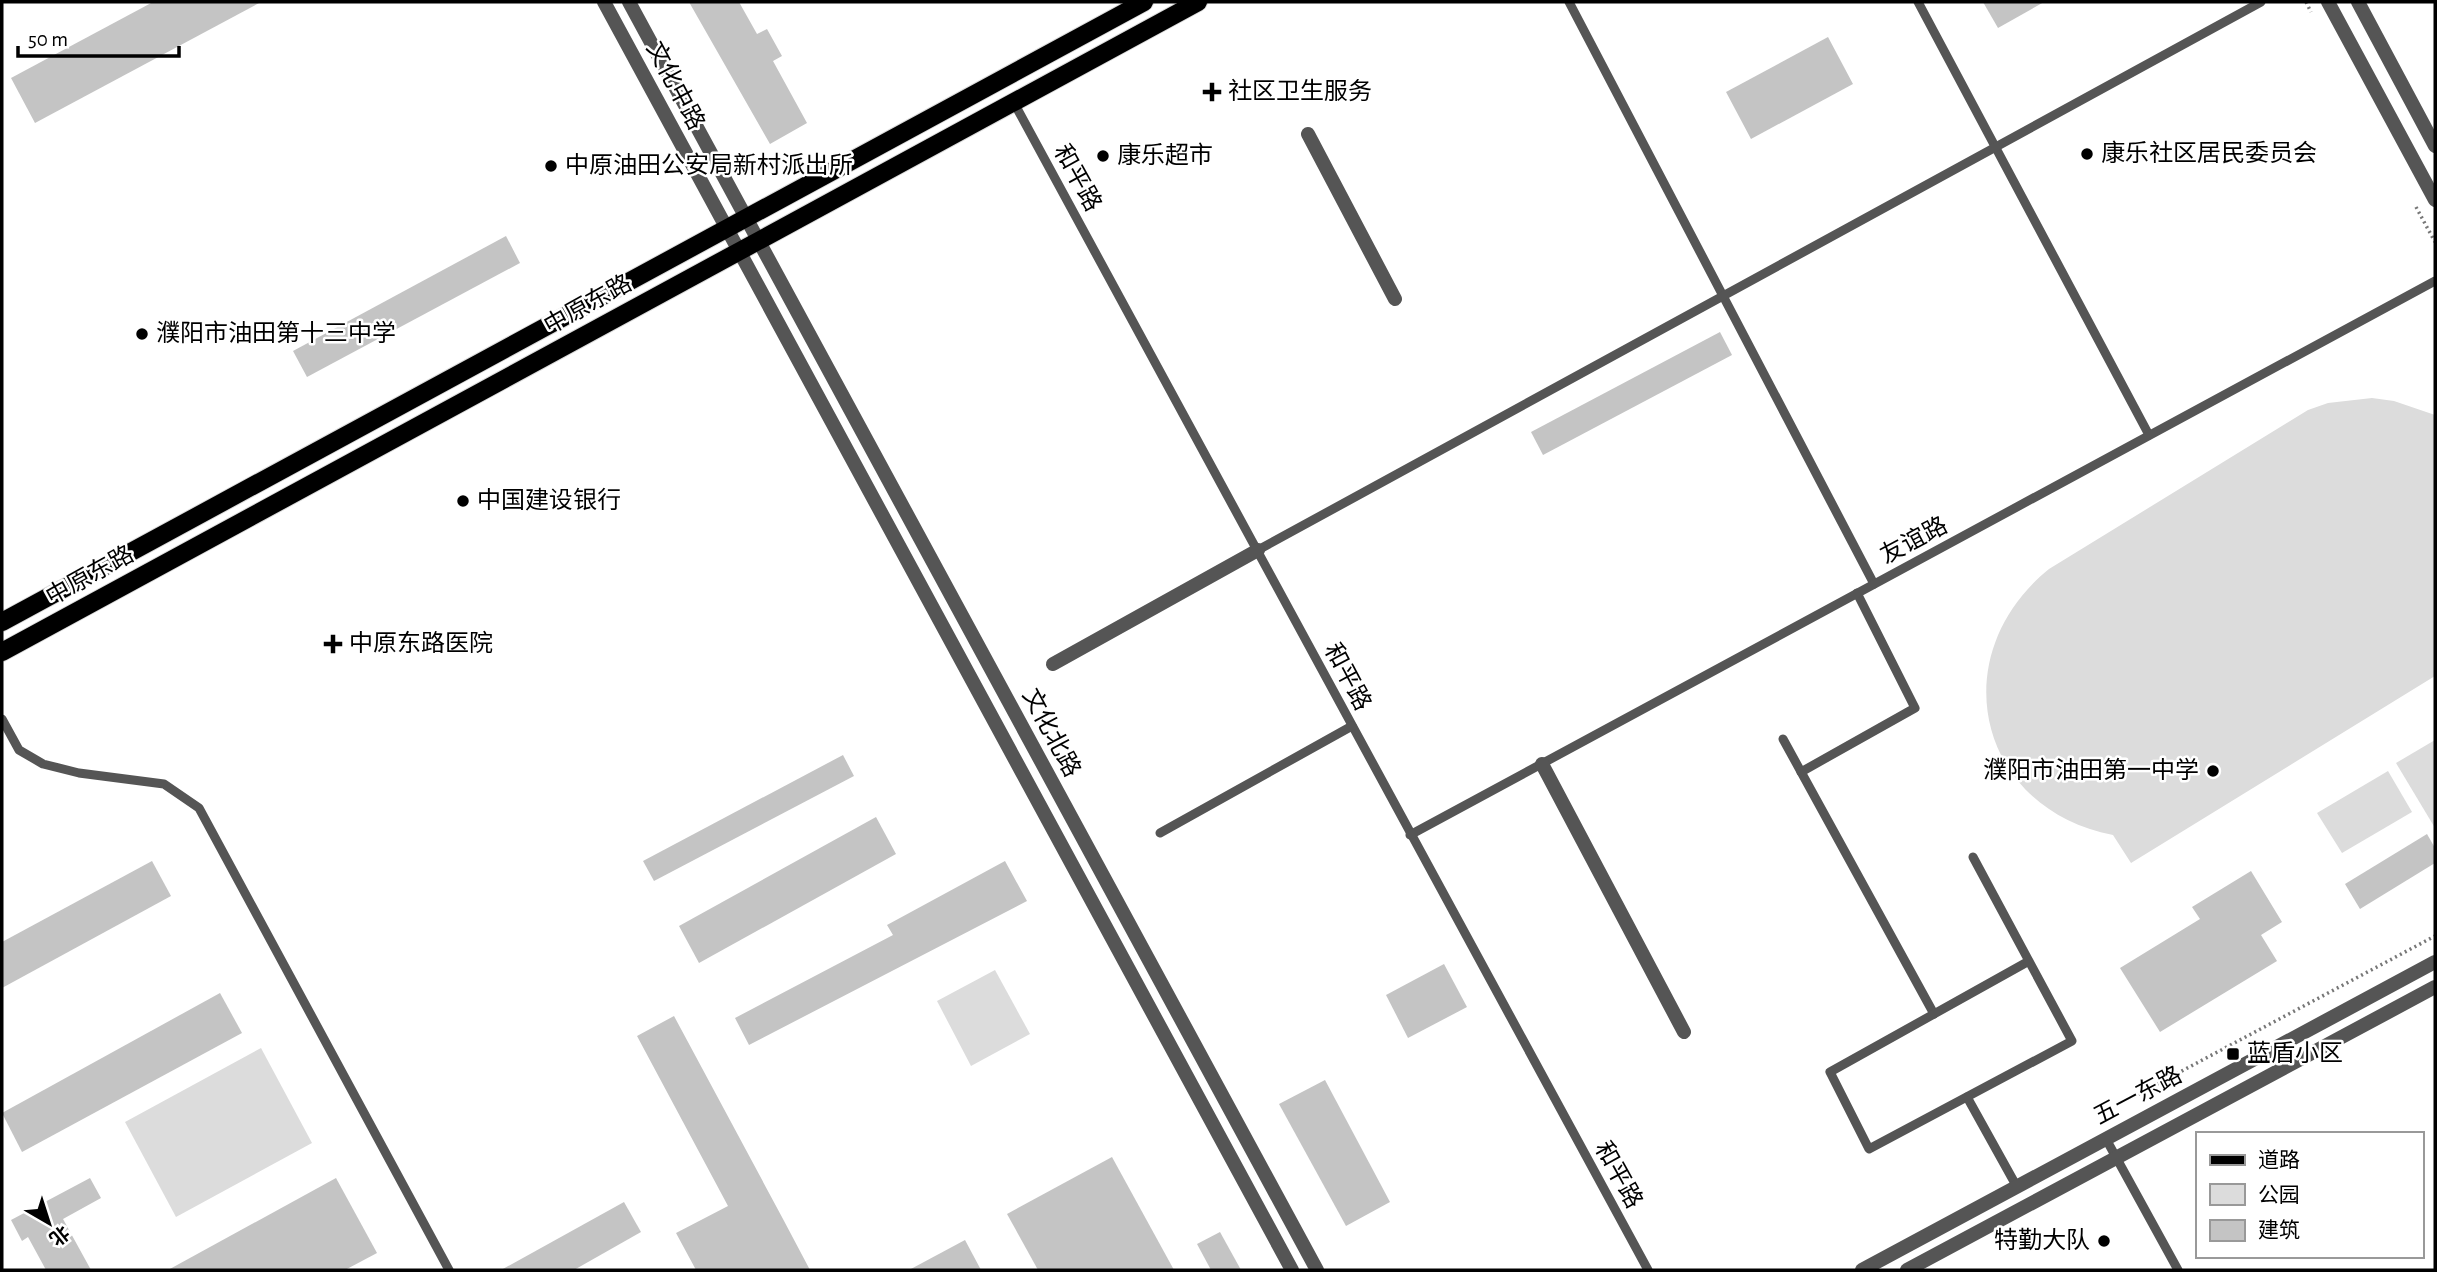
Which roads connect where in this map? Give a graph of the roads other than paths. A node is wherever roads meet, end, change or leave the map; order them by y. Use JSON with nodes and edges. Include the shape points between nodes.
{"nodes":[{"id":1,"x":604,"y":2,"type":"edge"},
{"id":2,"x":629,"y":2,"type":"edge"},
{"id":3,"x":1144,"y":2,"type":"edge"},
{"id":4,"x":1198,"y":2,"type":"edge"},
{"id":5,"x":1569,"y":2,"type":"edge"},
{"id":6,"x":1918,"y":2,"type":"edge"},
{"id":7,"x":2261,"y":2,"type":"edge"},
{"id":8,"x":2328,"y":2,"type":"edge"},
{"id":9,"x":2358,"y":2,"type":"edge"},
{"id":10,"x":1013,"y":102,"type":"junction"},
{"id":11,"x":1308,"y":134,"type":"dead end"},
{"id":12,"x":2435,"y":146,"type":"edge"},
{"id":13,"x":1995,"y":147,"type":"junction"},
{"id":14,"x":2435,"y":200,"type":"edge"},
{"id":15,"x":746,"y":218,"type":"junction"},
{"id":16,"x":726,"y":228,"type":"junction"},
{"id":17,"x":758,"y":240,"type":"junction"},
{"id":18,"x":739,"y":251,"type":"junction"},
{"id":19,"x":2435,"y":281,"type":"edge"},
{"id":20,"x":1724,"y":295,"type":"junction"},
{"id":21,"x":1395,"y":299,"type":"dead end"},
{"id":22,"x":2149,"y":435,"type":"junction"},
{"id":23,"x":1258,"y":550,"type":"junction"},
{"id":24,"x":1874,"y":584,"type":"junction"},
{"id":25,"x":1857,"y":593,"type":"junction"},
{"id":26,"x":2,"y":622,"type":"edge"},
{"id":27,"x":2,"y":652,"type":"edge"},
{"id":28,"x":1053,"y":664,"type":"dead end"},
{"id":29,"x":2,"y":719,"type":"edge"},
{"id":30,"x":1352,"y":726,"type":"junction"},
{"id":31,"x":1783,"y":739,"type":"dead end"},
{"id":32,"x":1542,"y":764,"type":"junction"},
{"id":33,"x":1801,"y":772,"type":"junction"},
{"id":34,"x":1160,"y":833,"type":"dead end"},
{"id":35,"x":1410,"y":835,"type":"junction"},
{"id":36,"x":1973,"y":857,"type":"dead end"},
{"id":37,"x":2029,"y":961,"type":"junction"},
{"id":38,"x":2435,"y":962,"type":"edge"},
{"id":39,"x":2435,"y":987,"type":"edge"},
{"id":40,"x":1934,"y":1014,"type":"junction"},
{"id":41,"x":1684,"y":1032,"type":"dead end"},
{"id":42,"x":1967,"y":1097,"type":"junction"},
{"id":43,"x":2106,"y":1139,"type":"junction"},
{"id":44,"x":2117,"y":1158,"type":"junction"},
{"id":45,"x":2017,"y":1187,"type":"junction"},
{"id":46,"x":449,"y":1270,"type":"edge"},
{"id":47,"x":1292,"y":1270,"type":"edge"},
{"id":48,"x":1317,"y":1270,"type":"edge"},
{"id":49,"x":1648,"y":1270,"type":"edge"},
{"id":50,"x":1862,"y":1270,"type":"edge"},
{"id":51,"x":1907,"y":1270,"type":"edge"},
{"id":52,"x":2178,"y":1270,"type":"edge"}],
"edges":[{"from":1,"to":16,"type":"street","name":"文化中路"},
{"from":2,"to":15,"type":"street","name":"文化中路"},
{"from":3,"to":15,"type":"main road","name":"中原东路"},
{"from":4,"to":10,"type":"main road","name":"中原东路"},
{"from":5,"to":20,"type":"lane"},
{"from":6,"to":13,"type":"lane"},
{"from":7,"to":13,"type":"lane"},
{"from":8,"to":14,"type":"street"},
{"from":9,"to":12,"type":"street"},
{"from":10,"to":17,"type":"main road","name":"中原东路"},
{"from":10,"to":23,"type":"lane","name":"和平路"},
{"from":11,"to":21,"type":"street"},
{"from":13,"to":20,"type":"lane"},
{"from":13,"to":22,"type":"lane"},
{"from":15,"to":16,"type":"main road","name":"中原东路"},
{"from":15,"to":17,"type":"street","name":"文化北路"},
{"from":16,"to":18,"type":"street","name":"文化北路"},
{"from":16,"to":26,"type":"main road","name":"中原东路"},
{"from":17,"to":18,"type":"main road","name":"中原东路"},
{"from":17,"to":48,"type":"street","name":"文化北路"},
{"from":18,"to":27,"type":"main road","name":"中原东路"},
{"from":18,"to":47,"type":"street","name":"文化北路"},
{"from":19,"to":22,"type":"lane","name":"友谊路"},
{"from":20,"to":23,"type":"lane"},
{"from":20,"to":24,"type":"lane"},
{"from":22,"to":24,"type":"lane","name":"友谊路"},
{"from":23,"to":28,"type":"street"},
{"from":23,"to":30,"type":"lane","name":"和平路"},
{"from":24,"to":25,"type":"lane","name":"友谊路"},
{"from":25,"to":32,"type":"lane","name":"友谊路"},
{"from":25,"to":33,"type":"lane","via":[[1915,708]]},
{"from":29,"to":46,"type":"lane","via":[[19,750],[43,764],[164,784],[200,808]]},
{"from":30,"to":34,"type":"lane"},
{"from":30,"to":35,"type":"lane","name":"和平路"},
{"from":31,"to":33,"type":"lane"},
{"from":32,"to":35,"type":"lane","name":"友谊路"},
{"from":32,"to":41,"type":"street"},
{"from":33,"to":40,"type":"lane"},
{"from":35,"to":49,"type":"lane","name":"和平路"},
{"from":36,"to":37,"type":"lane"},
{"from":37,"to":40,"type":"lane"},
{"from":37,"to":42,"type":"lane","via":[[2072,1041]]},
{"from":38,"to":43,"type":"street","name":"五一东路"},
{"from":39,"to":44,"type":"street","name":"五一东路"},
{"from":40,"to":42,"type":"lane","via":[[1830,1072],[1869,1149]]},
{"from":42,"to":45,"type":"lane"},
{"from":43,"to":44,"type":"lane"},
{"from":43,"to":45,"type":"street","name":"五一东路"},
{"from":44,"to":51,"type":"street","name":"五一东路"},
{"from":44,"to":52,"type":"lane"},
{"from":45,"to":50,"type":"street","name":"五一东路"}]}
